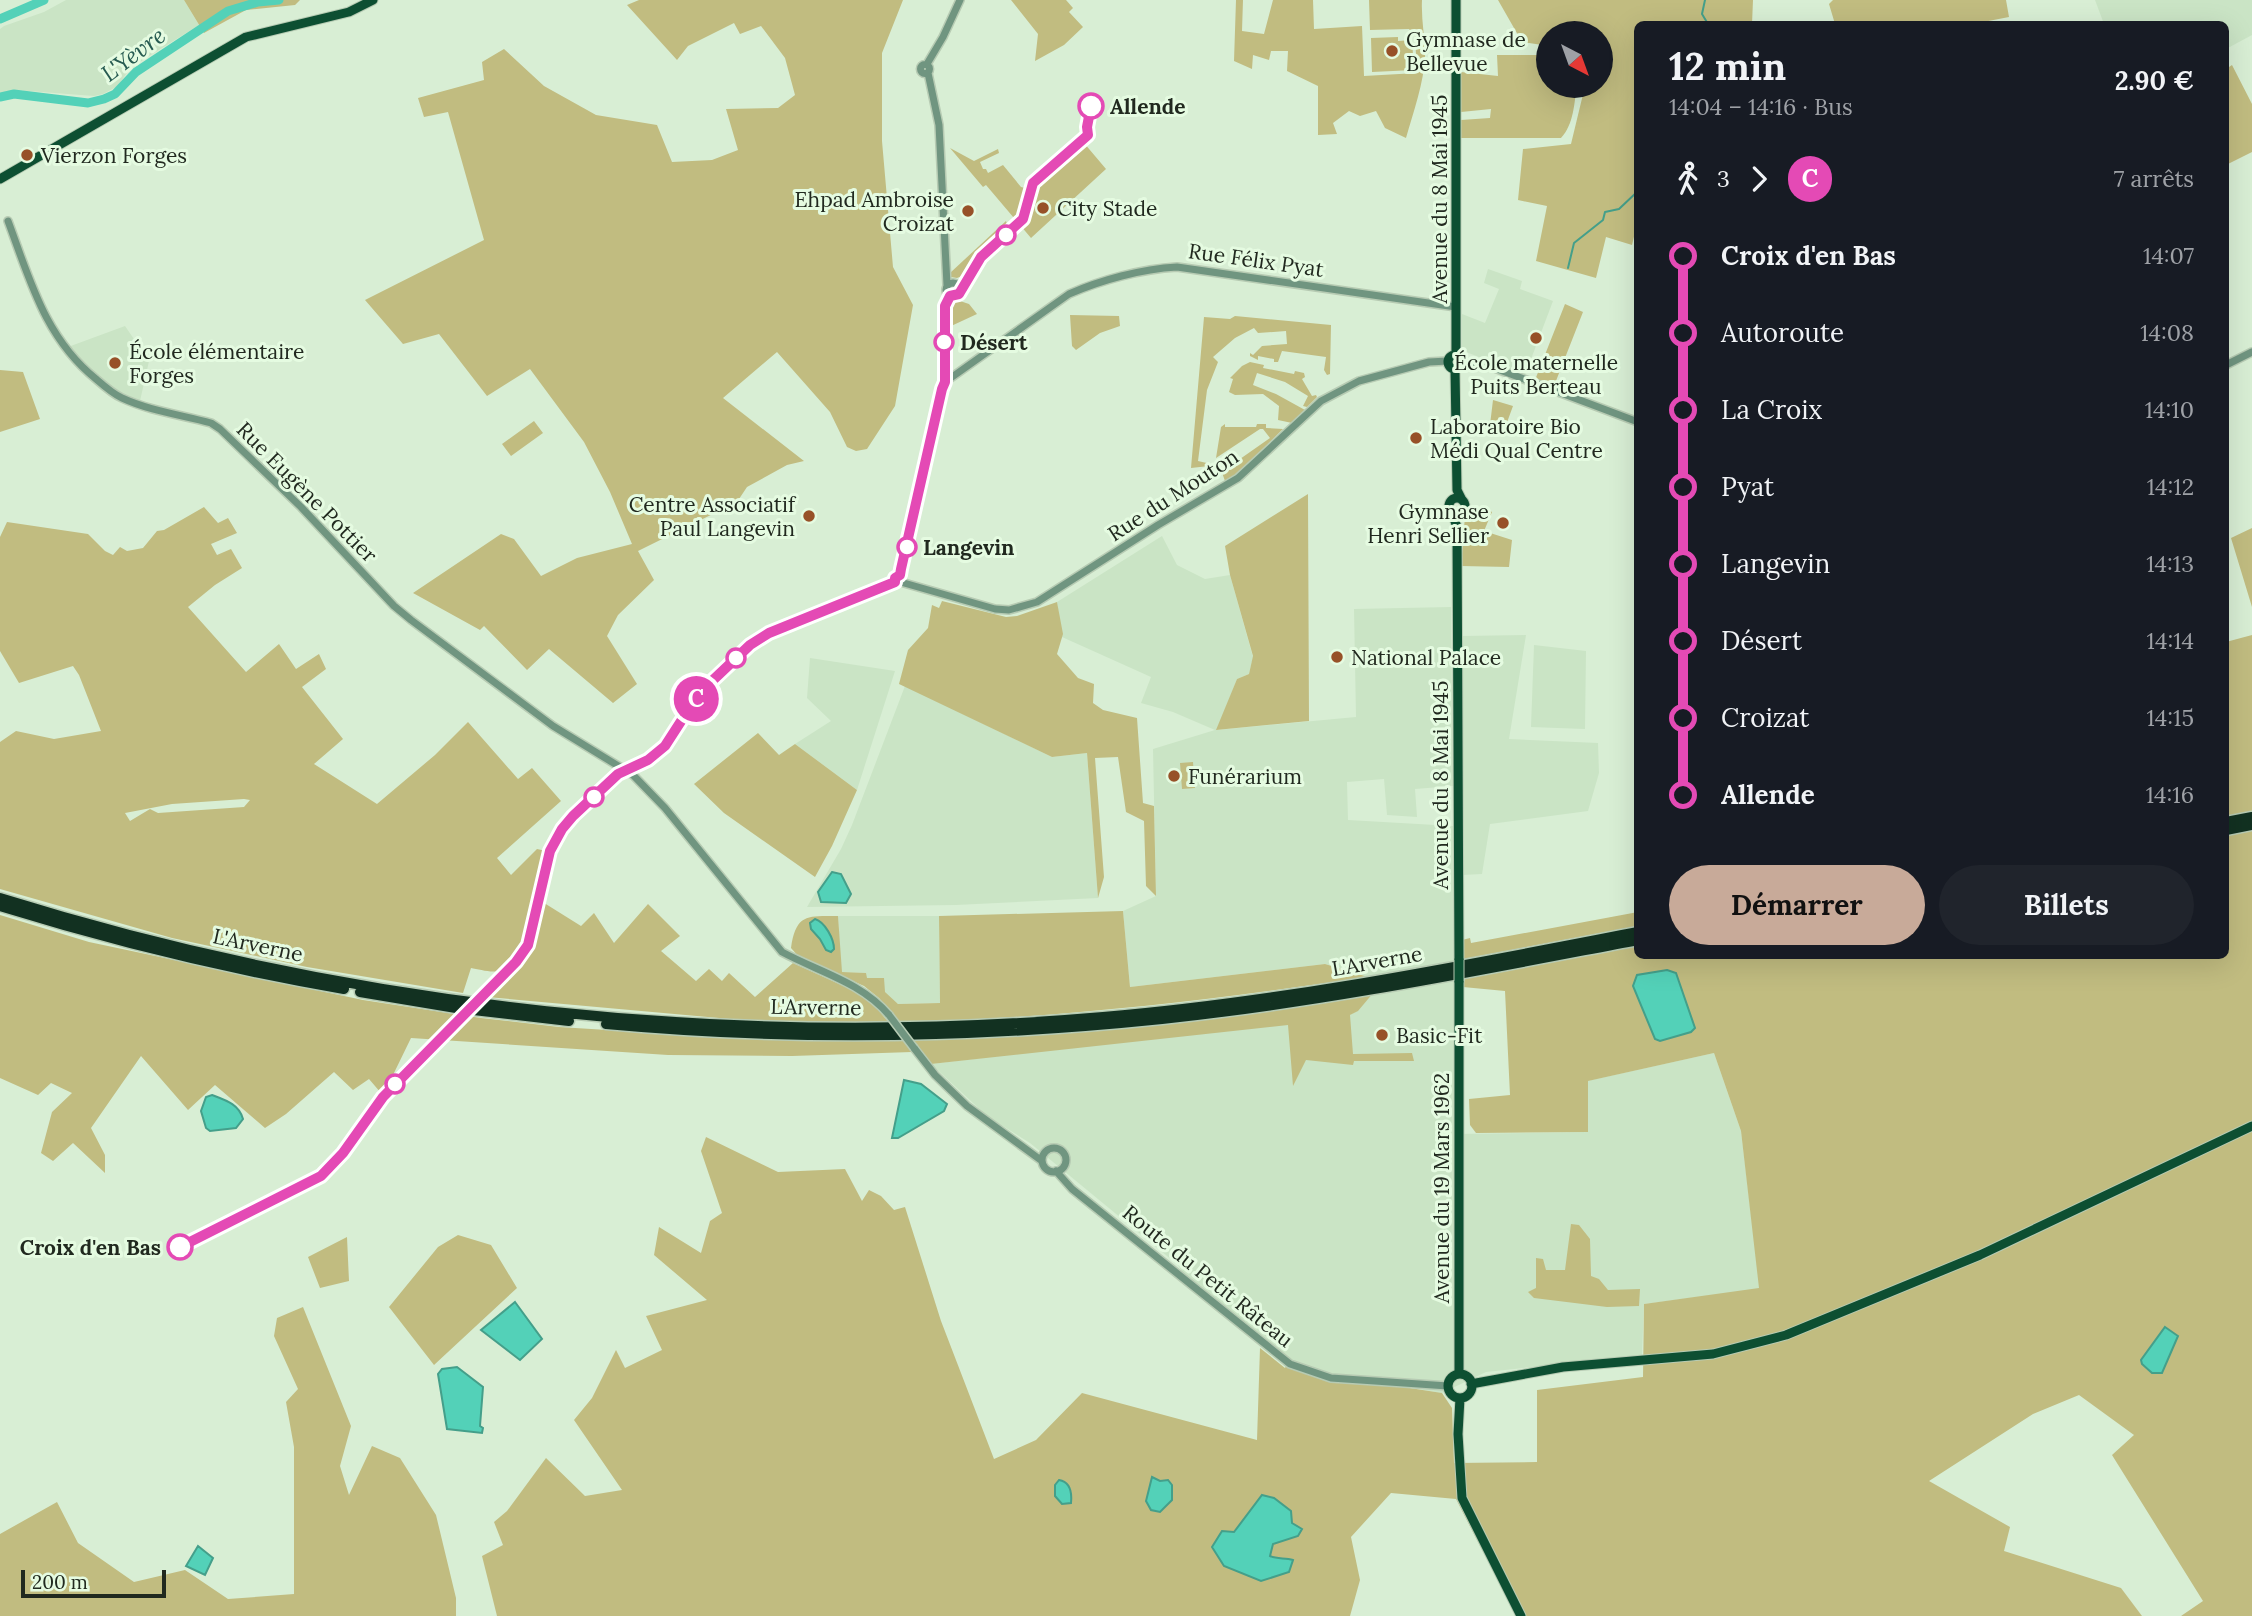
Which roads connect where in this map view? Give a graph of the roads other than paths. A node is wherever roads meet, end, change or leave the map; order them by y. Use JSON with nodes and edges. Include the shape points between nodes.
{"nodes":[{"id":1,"x":373,"y":0,"type":"edge"},
{"id":2,"x":960,"y":0,"type":"edge"},
{"id":3,"x":1456,"y":0,"type":"edge"},
{"id":4,"x":0,"y":179,"type":"edge"},
{"id":5,"x":8,"y":221,"type":"dead end"},
{"id":6,"x":1457,"y":307,"type":"junction"},
{"id":7,"x":2252,"y":352,"type":"edge"},
{"id":8,"x":1455,"y":362,"type":"junction"},
{"id":9,"x":2229,"y":364,"type":"edge"},
{"id":10,"x":945,"y":382,"type":"junction"},
{"id":11,"x":1634,"y":420,"type":"edge"},
{"id":12,"x":899,"y":580,"type":"junction"},
{"id":13,"x":626,"y":769,"type":"junction"},
{"id":14,"x":2252,"y":817,"type":"edge"},
{"id":15,"x":2229,"y":821,"type":"edge"},
{"id":16,"x":2252,"y":826,"type":"edge"},
{"id":17,"x":2229,"y":830,"type":"edge"},
{"id":18,"x":0,"y":898,"type":"edge"},
{"id":19,"x":0,"y":906,"type":"edge"},
{"id":20,"x":1634,"y":933,"type":"edge"},
{"id":21,"x":1634,"y":941,"type":"edge"},
{"id":22,"x":1459,"y":960,"type":"joint"},
{"id":23,"x":2252,"y":1126,"type":"edge"},
{"id":24,"x":1018,"y":1146,"type":"junction"},
{"id":25,"x":1047,"y":1150,"type":"junction"},
{"id":26,"x":1042,"y":1161,"type":"junction"},
{"id":27,"x":1064,"y":1166,"type":"junction"},
{"id":28,"x":1056,"y":1171,"type":"junction"},
{"id":29,"x":1078,"y":1194,"type":"junction"},
{"id":30,"x":1459,"y":1374,"type":"junction"},
{"id":31,"x":1471,"y":1384,"type":"junction"},
{"id":32,"x":1448,"y":1386,"type":"junction"},
{"id":33,"x":1460,"y":1398,"type":"junction"},
{"id":34,"x":1521,"y":1616,"type":"edge"}],
"edges":[{"from":1,"to":4,"type":"main road","via":[[349,12],[242,38]]},
{"from":2,"to":10,"type":"street","via":[[928,71],[939,125],[949,289]]},
{"from":3,"to":6,"type":"main road","name":"Avenue du 8 Mai 1945"},
{"from":5,"to":13,"type":"street","name":"Rue Eugène Pottier","via":[[45,314],[65,350],[81,367],[119,397],[220,429],[394,606],[552,726]]},
{"from":6,"to":8,"type":"main road","name":"Avenue du 8 Mai 1945"},
{"from":6,"to":10,"type":"street","name":"Rue Félix Pyat","via":[[1162,268],[1069,294]]},
{"from":7,"to":9,"type":"street"},
{"from":8,"to":11,"type":"street","name":"Rue du Mouton","via":[[1492,367]]},
{"from":8,"to":12,"type":"street","name":"Rue du Mouton","via":[[1429,362],[1359,382],[1321,401],[1238,478],[1037,602],[995,609]]},
{"from":8,"to":22,"type":"main road","name":"Avenue du 8 Mai 1945","via":[[1457,501],[1449,506],[1457,513]]},
{"from":10,"to":12,"type":"street"},
{"from":12,"to":13,"type":"street","via":[[759,638],[696,698],[665,746]]},
{"from":13,"to":24,"type":"street","bridge":true,"via":[[725,879],[775,946],[871,997],[935,1075]]},
{"from":14,"to":15,"type":"highway"},
{"from":16,"to":17,"type":"highway"},
{"from":18,"to":20,"type":"highway","name":"L'Arverne","via":[[200,953],[391,990],[572,1014],[798,1027],[996,1024],[1163,1011],[1334,988]]},
{"from":19,"to":21,"type":"highway","name":"L'Arverne","via":[[188,958],[401,999],[630,1026],[800,1035],[995,1032],[1164,1019],[1355,992]]},
{"from":22,"to":30,"type":"main road","name":"Avenue du 19 Mars 1962","bridge":true},
{"from":23,"to":31,"type":"main road","via":[[1980,1255],[1786,1335],[1713,1353],[1563,1367]]},
{"from":24,"to":25,"type":"street"},
{"from":24,"to":26,"type":"street"},
{"from":25,"to":26,"type":"street"},
{"from":25,"to":27,"type":"street","via":[[1062,1150]]},
{"from":26,"to":28,"type":"street","via":[[1045,1168]]},
{"from":27,"to":28,"type":"street"},
{"from":27,"to":29,"type":"street","name":"Route du Petit Râteau"},
{"from":28,"to":29,"type":"street","name":"Route du Petit Râteau"},
{"from":29,"to":32,"type":"street","name":"Route du Petit Râteau","via":[[1290,1364],[1340,1380]]},
{"from":30,"to":31,"type":"main road"},
{"from":30,"to":32,"type":"main road"},
{"from":31,"to":33,"type":"main road","via":[[1469,1393]]},
{"from":32,"to":33,"type":"main road","via":[[1450,1393]]},
{"from":33,"to":34,"type":"main road","via":[[1462,1498]]}]}
